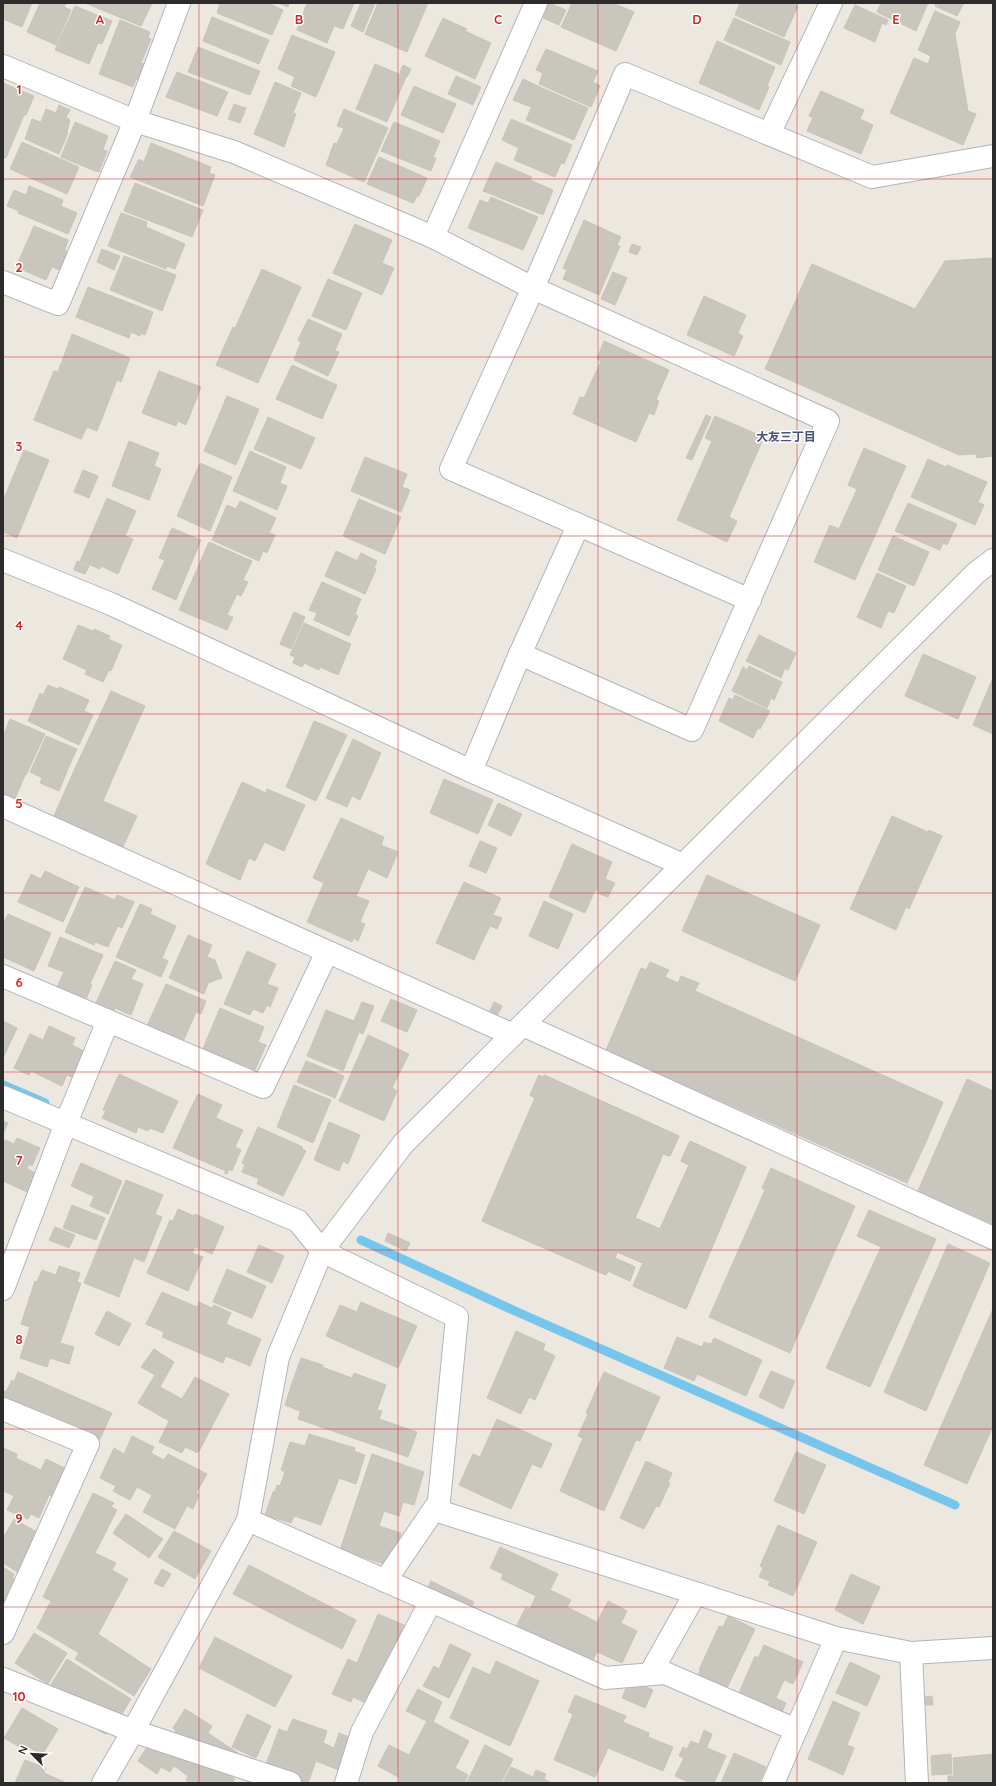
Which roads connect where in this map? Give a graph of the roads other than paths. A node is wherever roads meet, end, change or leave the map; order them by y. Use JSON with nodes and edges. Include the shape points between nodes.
{"nodes":[{"id":1,"x":179,"y":3,"type":"edge"},
{"id":2,"x":536,"y":3,"type":"edge"},
{"id":3,"x":831,"y":3,"type":"edge"},
{"id":4,"x":3,"y":66,"type":"edge"},
{"id":5,"x":134,"y":121,"type":"junction"},
{"id":6,"x":769,"y":134,"type":"junction"},
{"id":7,"x":993,"y":156,"type":"edge"},
{"id":8,"x":433,"y":237,"type":"junction"},
{"id":9,"x":3,"y":282,"type":"edge"},
{"id":10,"x":533,"y":288,"type":"junction"},
{"id":11,"x":578,"y":526,"type":"junction"},
{"id":12,"x":3,"y":560,"type":"edge"},
{"id":13,"x":993,"y":560,"type":"edge"},
{"id":14,"x":750,"y":600,"type":"junction"},
{"id":15,"x":520,"y":654,"type":"junction"},
{"id":16,"x":471,"y":771,"type":"junction"},
{"id":17,"x":3,"y":806,"type":"edge"},
{"id":18,"x":683,"y":865,"type":"junction"},
{"id":19,"x":327,"y":952,"type":"junction"},
{"id":20,"x":3,"y":976,"type":"edge"},
{"id":21,"x":108,"y":1021,"type":"junction"},
{"id":22,"x":518,"y":1030,"type":"junction"},
{"id":23,"x":3,"y":1097,"type":"edge"},
{"id":24,"x":66,"y":1123,"type":"junction"},
{"id":25,"x":993,"y":1238,"type":"edge"},
{"id":26,"x":322,"y":1252,"type":"junction"},
{"id":27,"x":3,"y":1289,"type":"edge"},
{"id":28,"x":3,"y":1409,"type":"edge"},
{"id":29,"x":439,"y":1502,"type":"junction"},
{"id":30,"x":248,"y":1520,"type":"junction"},
{"id":31,"x":385,"y":1581,"type":"junction"},
{"id":32,"x":695,"y":1594,"type":"junction"},
{"id":33,"x":431,"y":1602,"type":"junction"},
{"id":34,"x":3,"y":1633,"type":"edge"},
{"id":35,"x":836,"y":1638,"type":"junction"},
{"id":36,"x":993,"y":1648,"type":"edge"},
{"id":37,"x":911,"y":1653,"type":"junction"},
{"id":38,"x":650,"y":1674,"type":"junction"},
{"id":39,"x":3,"y":1679,"type":"edge"},
{"id":40,"x":796,"y":1730,"type":"junction"},
{"id":41,"x":133,"y":1731,"type":"junction"},
{"id":42,"x":103,"y":1783,"type":"edge"},
{"id":43,"x":290,"y":1783,"type":"edge"},
{"id":44,"x":346,"y":1783,"type":"edge"},
{"id":45,"x":773,"y":1783,"type":"edge"},
{"id":46,"x":917,"y":1783,"type":"edge"}],
"edges":[{"from":1,"to":5,"type":"street"},
{"from":2,"to":8,"type":"street"},
{"from":3,"to":6,"type":"street"},
{"from":4,"to":5,"type":"street"},
{"from":5,"to":8,"type":"street","via":[[234,152]]},
{"from":5,"to":9,"type":"street","via":[[58,304]]},
{"from":6,"to":7,"type":"street","via":[[872,177]]},
{"from":6,"to":10,"type":"street","via":[[625,74]]},
{"from":8,"to":10,"type":"street"},
{"from":10,"to":11,"type":"street","via":[[451,469]]},
{"from":10,"to":14,"type":"street","via":[[828,421]]},
{"from":11,"to":14,"type":"street"},
{"from":11,"to":15,"type":"street"},
{"from":12,"to":16,"type":"street","via":[[111,604]]},
{"from":13,"to":18,"type":"street","via":[[976,573]]},
{"from":14,"to":15,"type":"street","via":[[692,730]]},
{"from":15,"to":16,"type":"street"},
{"from":16,"to":18,"type":"street"},
{"from":17,"to":19,"type":"street"},
{"from":18,"to":22,"type":"street"},
{"from":19,"to":21,"type":"street","via":[[263,1087]]},
{"from":19,"to":22,"type":"street"},
{"from":20,"to":21,"type":"street"},
{"from":21,"to":24,"type":"street"},
{"from":22,"to":25,"type":"street"},
{"from":22,"to":26,"type":"street","via":[[403,1144]]},
{"from":23,"to":24,"type":"street"},
{"from":24,"to":26,"type":"street","via":[[298,1221]]},
{"from":24,"to":27,"type":"street"},
{"from":26,"to":29,"type":"street","via":[[457,1317]]},
{"from":26,"to":30,"type":"street","via":[[278,1356]]},
{"from":28,"to":34,"type":"street","via":[[88,1444]]},
{"from":29,"to":31,"type":"street"},
{"from":29,"to":32,"type":"street","via":[[438,1512]]},
{"from":30,"to":31,"type":"street"},
{"from":30,"to":41,"type":"street"},
{"from":31,"to":33,"type":"street"},
{"from":32,"to":35,"type":"street"},
{"from":32,"to":38,"type":"street"},
{"from":33,"to":38,"type":"street","via":[[606,1678]]},
{"from":33,"to":44,"type":"street","via":[[362,1732]]},
{"from":35,"to":37,"type":"street"},
{"from":35,"to":40,"type":"street"},
{"from":36,"to":37,"type":"street"},
{"from":37,"to":46,"type":"street"},
{"from":38,"to":40,"type":"street","via":[[665,1673]]},
{"from":39,"to":41,"type":"street"},
{"from":40,"to":45,"type":"street"},
{"from":41,"to":42,"type":"street"},
{"from":41,"to":43,"type":"street"}]}
